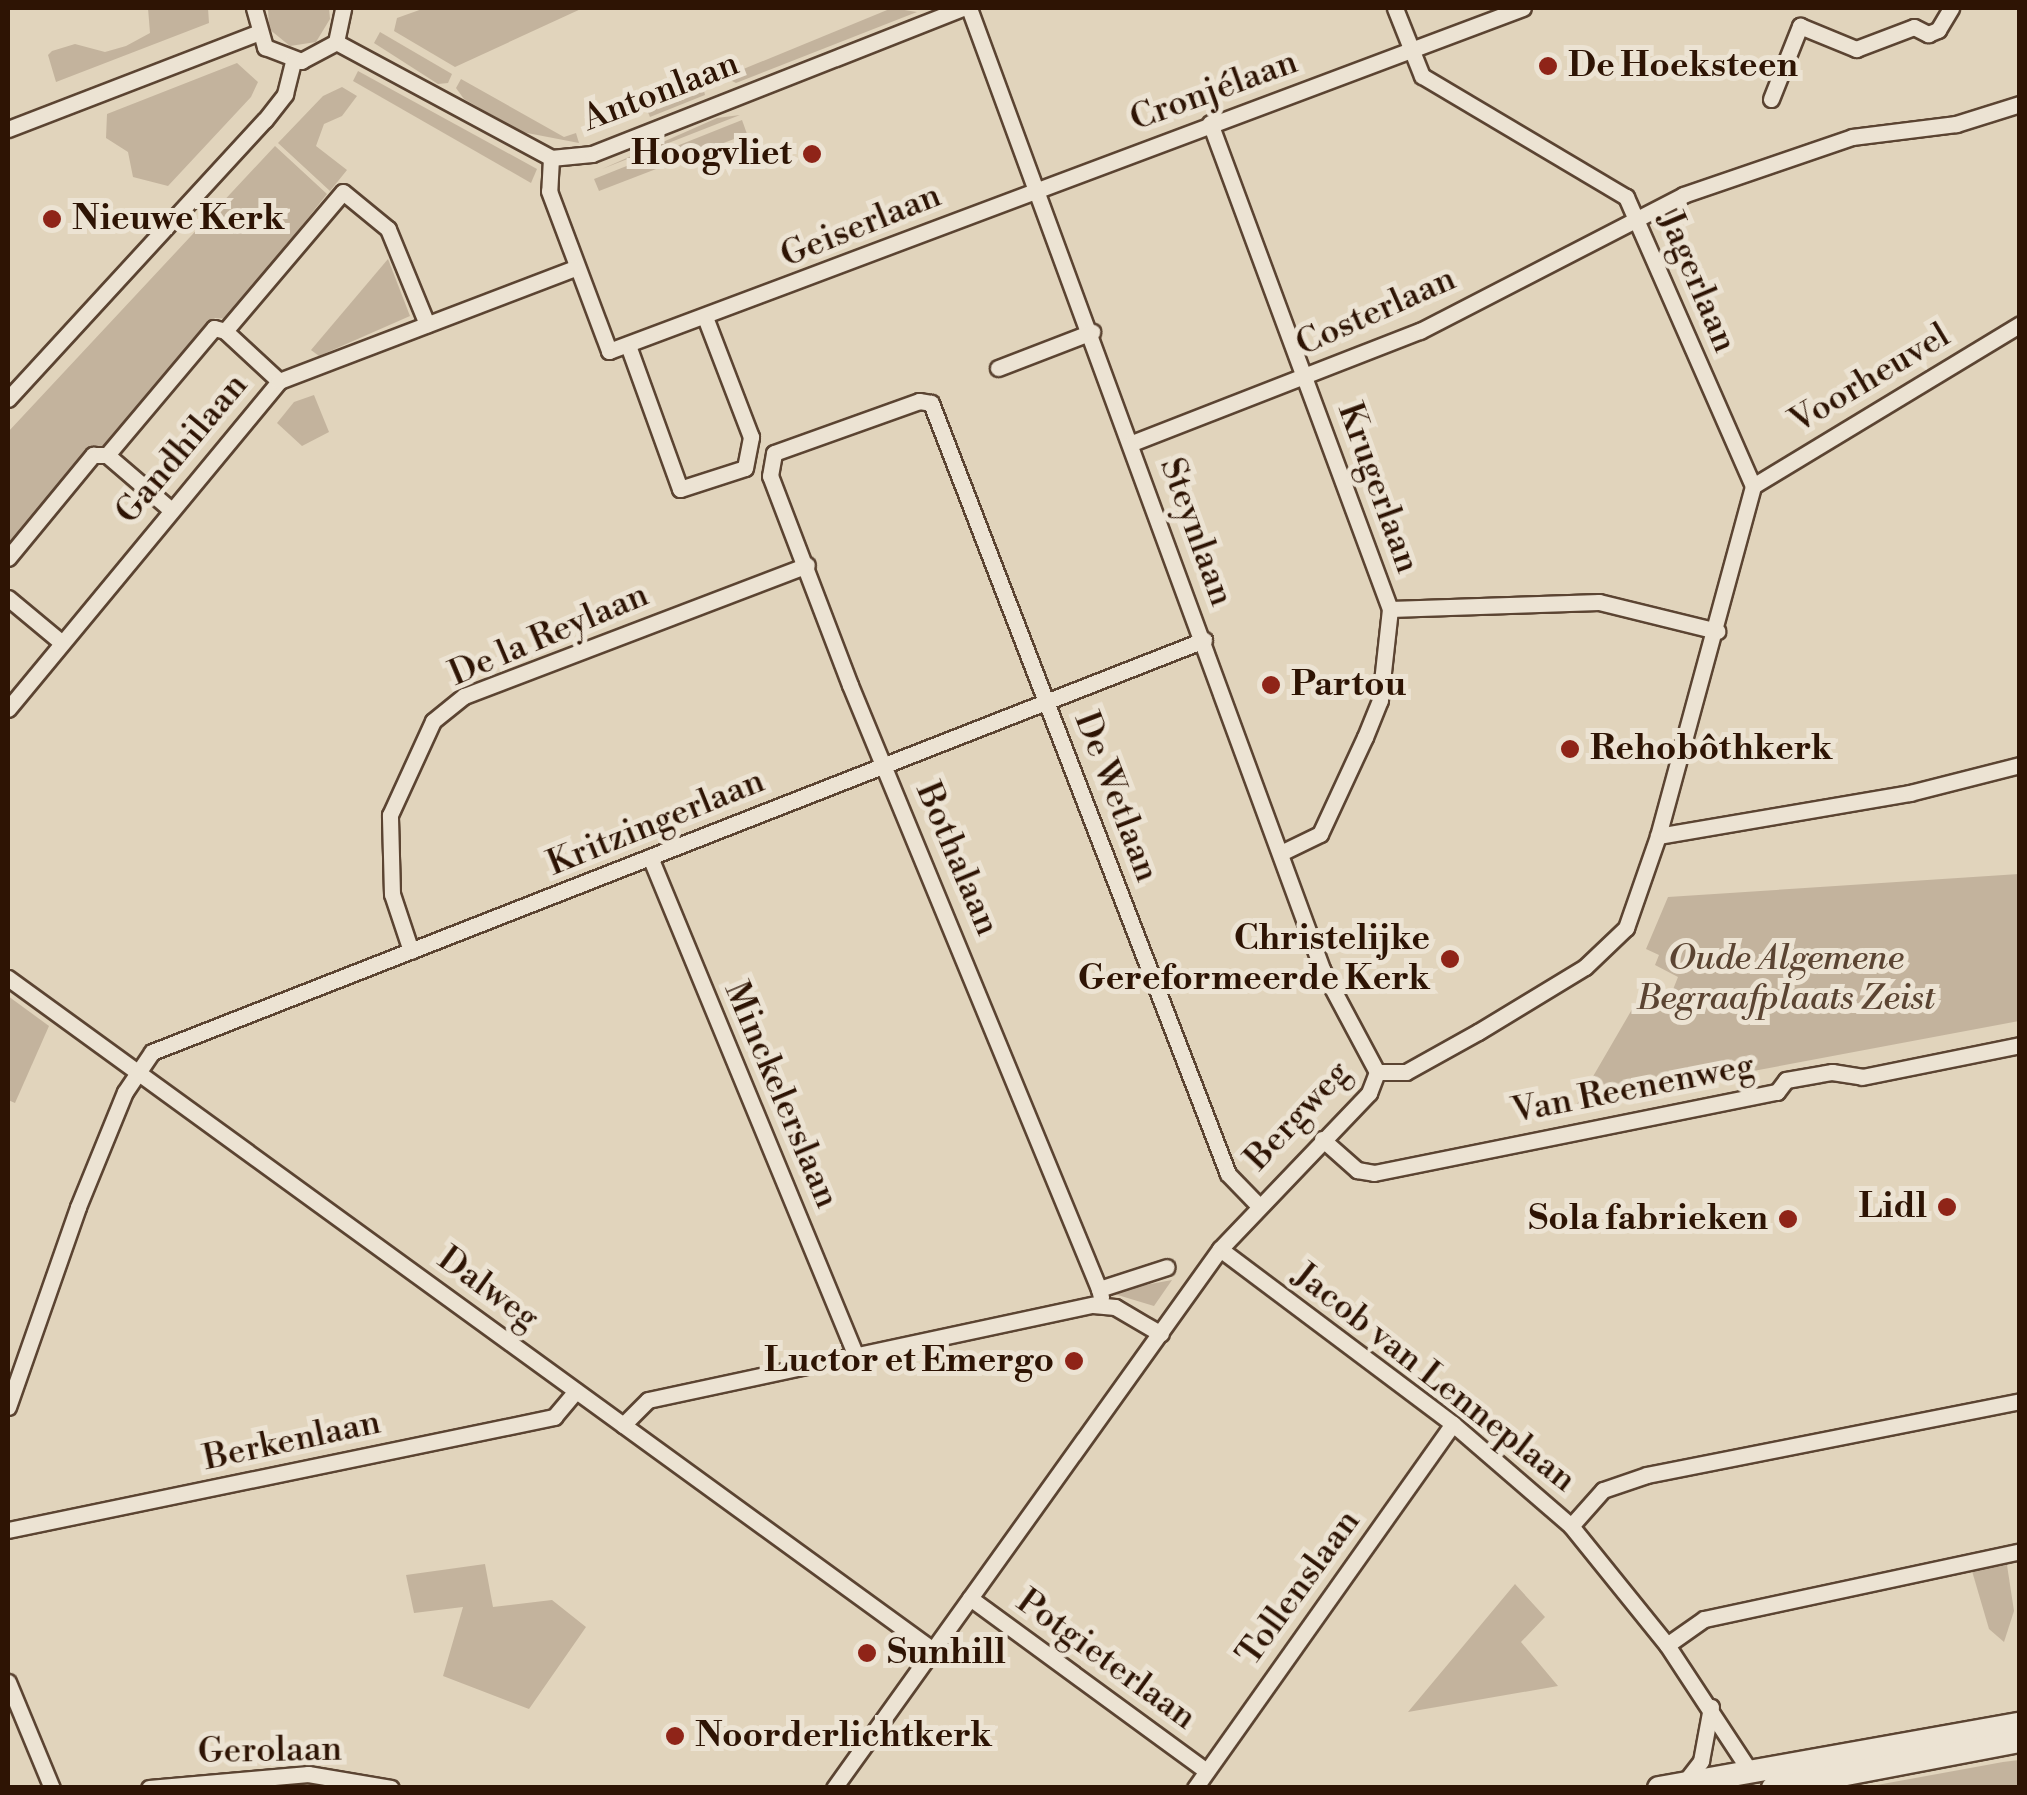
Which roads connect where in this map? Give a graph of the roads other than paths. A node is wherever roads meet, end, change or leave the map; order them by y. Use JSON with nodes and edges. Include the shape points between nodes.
{"nodes":[{"id":1,"x":254,"y":8,"type":"edge"},
{"id":2,"x":344,"y":8,"type":"edge"},
{"id":3,"x":966,"y":8,"type":"edge"},
{"id":4,"x":1395,"y":8,"type":"edge"},
{"id":5,"x":1524,"y":8,"type":"edge"},
{"id":6,"x":1951,"y":8,"type":"edge"},
{"id":7,"x":257,"y":34,"type":"junction"},
{"id":8,"x":336,"y":42,"type":"junction"},
{"id":9,"x":1411,"y":51,"type":"junction"},
{"id":10,"x":293,"y":61,"type":"junction"},
{"id":11,"x":1772,"y":99,"type":"dead end"},
{"id":12,"x":2020,"y":104,"type":"edge"},
{"id":13,"x":1210,"y":123,"type":"junction"},
{"id":14,"x":8,"y":130,"type":"edge"},
{"id":15,"x":551,"y":158,"type":"junction"},
{"id":16,"x":1038,"y":188,"type":"junction"},
{"id":17,"x":1636,"y":214,"type":"junction"},
{"id":18,"x":575,"y":268,"type":"junction"},
{"id":19,"x":706,"y":320,"type":"junction"},
{"id":20,"x":427,"y":324,"type":"junction"},
{"id":21,"x":2020,"y":324,"type":"edge"},
{"id":22,"x":225,"y":331,"type":"junction"},
{"id":23,"x":1092,"y":332,"type":"junction"},
{"id":24,"x":629,"y":348,"type":"junction"},
{"id":25,"x":998,"y":368,"type":"dead end"},
{"id":26,"x":1306,"y":377,"type":"junction"},
{"id":27,"x":279,"y":381,"type":"junction"},
{"id":28,"x":8,"y":399,"type":"edge"},
{"id":29,"x":1132,"y":443,"type":"junction"},
{"id":30,"x":774,"y":454,"type":"joint"},
{"id":31,"x":108,"y":455,"type":"junction"},
{"id":32,"x":1753,"y":486,"type":"junction"},
{"id":33,"x":170,"y":509,"type":"junction"},
{"id":34,"x":1750,"y":514,"type":"joint"},
{"id":35,"x":8,"y":558,"type":"edge"},
{"id":36,"x":806,"y":565,"type":"junction"},
{"id":37,"x":8,"y":598,"type":"edge"},
{"id":38,"x":1390,"y":609,"type":"junction"},
{"id":39,"x":1717,"y":631,"type":"junction"},
{"id":40,"x":1204,"y":640,"type":"junction"},
{"id":41,"x":62,"y":643,"type":"junction"},
{"id":42,"x":1048,"y":703,"type":"junction"},
{"id":43,"x":8,"y":709,"type":"edge"},
{"id":44,"x":885,"y":764,"type":"junction"},
{"id":45,"x":2020,"y":765,"type":"edge"},
{"id":46,"x":1658,"y":836,"type":"junction"},
{"id":47,"x":1281,"y":853,"type":"junction"},
{"id":48,"x":650,"y":857,"type":"junction"},
{"id":49,"x":411,"y":951,"type":"junction"},
{"id":50,"x":8,"y":978,"type":"edge"},
{"id":51,"x":2020,"y":1046,"type":"edge"},
{"id":52,"x":137,"y":1072,"type":"junction"},
{"id":53,"x":1377,"y":1072,"type":"junction"},
{"id":54,"x":1322,"y":1139,"type":"junction"},
{"id":55,"x":1258,"y":1205,"type":"junction"},
{"id":56,"x":1220,"y":1249,"type":"junction"},
{"id":57,"x":1168,"y":1267,"type":"dead end"},
{"id":58,"x":1101,"y":1296,"type":"junction"},
{"id":59,"x":1161,"y":1334,"type":"junction"},
{"id":60,"x":856,"y":1356,"type":"junction"},
{"id":61,"x":576,"y":1390,"type":"junction"},
{"id":62,"x":2020,"y":1401,"type":"edge"},
{"id":63,"x":8,"y":1407,"type":"edge"},
{"id":64,"x":622,"y":1424,"type":"junction"},
{"id":65,"x":1454,"y":1424,"type":"junction"},
{"id":66,"x":1572,"y":1526,"type":"junction"},
{"id":67,"x":8,"y":1530,"type":"edge"},
{"id":68,"x":2020,"y":1551,"type":"edge"},
{"id":69,"x":970,"y":1598,"type":"junction"},
{"id":70,"x":1668,"y":1645,"type":"junction"},
{"id":71,"x":933,"y":1650,"type":"junction"},
{"id":72,"x":8,"y":1682,"type":"edge"},
{"id":73,"x":1711,"y":1707,"type":"junction"},
{"id":74,"x":2020,"y":1724,"type":"edge"},
{"id":75,"x":2020,"y":1741,"type":"edge"},
{"id":76,"x":1206,"y":1770,"type":"junction"},
{"id":77,"x":1753,"y":1780,"type":"edge"},
{"id":78,"x":1684,"y":1784,"type":"junction"},
{"id":79,"x":167,"y":1786,"type":"edge"},
{"id":80,"x":52,"y":1788,"type":"edge"},
{"id":81,"x":149,"y":1788,"type":"edge"},
{"id":82,"x":391,"y":1788,"type":"edge"},
{"id":83,"x":834,"y":1788,"type":"edge"},
{"id":84,"x":1195,"y":1788,"type":"edge"},
{"id":85,"x":1660,"y":1788,"type":"edge"},
{"id":86,"x":1774,"y":1788,"type":"edge"}],
"edges":[{"from":1,"to":7,"type":"street"},
{"from":2,"to":8,"type":"street"},
{"from":3,"to":15,"type":"street","name":"Antonlaan","via":[[592,154]]},
{"from":3,"to":16,"type":"street","name":"Steynlaan"},
{"from":4,"to":9,"type":"street","name":"Jagerlaan"},
{"from":5,"to":9,"type":"street","name":"Cronjélaan"},
{"from":6,"to":11,"type":"street","via":[[1938,30],[1928,34],[1914,27],[1856,49],[1800,26]]},
{"from":7,"to":10,"type":"street","via":[[272,52]]},
{"from":7,"to":14,"type":"street"},
{"from":8,"to":10,"type":"street","via":[[317,57]]},
{"from":8,"to":15,"type":"street","name":"Antonlaan"},
{"from":9,"to":13,"type":"street","name":"Cronjélaan"},
{"from":9,"to":17,"type":"street","name":"Jagerlaan","via":[[1422,76],[1443,92],[1626,197]]},
{"from":10,"to":28,"type":"street","via":[[285,94],[265,120]]},
{"from":12,"to":17,"type":"street","name":"Costerlaan","via":[[1852,137]]},
{"from":13,"to":16,"type":"street","name":"Cronjélaan"},
{"from":13,"to":26,"type":"street","name":"Krugerlaan"},
{"from":15,"to":18,"type":"street","via":[[548,187]]},
{"from":16,"to":19,"type":"street","name":"Geiserlaan"},
{"from":16,"to":23,"type":"street","name":"Steynlaan"},
{"from":17,"to":26,"type":"street","name":"Costerlaan","via":[[1420,331]]},
{"from":17,"to":32,"type":"street","name":"Jagerlaan"},
{"from":18,"to":20,"type":"street","name":"Gandhilaan"},
{"from":18,"to":24,"type":"street","via":[[610,351]]},
{"from":19,"to":24,"type":"street","name":"Geiserlaan"},
{"from":19,"to":24,"type":"street","via":[[751,437],[745,468],[680,489]]},
{"from":20,"to":22,"type":"street","via":[[388,229],[343,192]]},
{"from":20,"to":27,"type":"street","name":"Gandhilaan"},
{"from":21,"to":32,"type":"street","name":"Voorheuvel"},
{"from":22,"to":27,"type":"street"},
{"from":22,"to":31,"type":"street","via":[[214,328]]},
{"from":23,"to":25,"type":"street"},
{"from":23,"to":29,"type":"street","name":"Steynlaan"},
{"from":26,"to":29,"type":"street","name":"Costerlaan"},
{"from":26,"to":38,"type":"street","name":"Krugerlaan"},
{"from":27,"to":33,"type":"street","name":"Gandhilaan"},
{"from":29,"to":40,"type":"street","name":"Steynlaan"},
{"from":30,"to":36,"type":"street","name":"Bothalaan","via":[[770,476]]},
{"from":30,"to":42,"type":"street","name":"De Wetlaan","via":[[918,401],[931,403]]},
{"from":31,"to":33,"type":"street"},
{"from":31,"to":35,"type":"street","via":[[94,454]]},
{"from":32,"to":34,"type":"street","name":"Jagerlaan"},
{"from":33,"to":41,"type":"street","name":"Gandhilaan"},
{"from":34,"to":39,"type":"street","name":"Bergweg"},
{"from":36,"to":44,"type":"street","name":"Bothalaan"},
{"from":36,"to":49,"type":"street","name":"De la Reylaan","via":[[464,696],[433,721],[400,783],[389,830],[392,894]]},
{"from":37,"to":41,"type":"street"},
{"from":38,"to":39,"type":"street","via":[[1599,602]]},
{"from":38,"to":47,"type":"street","name":"Krugerlaan","via":[[1380,700],[1365,737],[1320,834]]},
{"from":39,"to":46,"type":"street","name":"Bergweg"},
{"from":40,"to":42,"type":"street","name":"Kritzingerlaan"},
{"from":40,"to":47,"type":"street","name":"Steynlaan"},
{"from":41,"to":43,"type":"street","name":"Gandhilaan"},
{"from":42,"to":44,"type":"street","name":"Kritzingerlaan"},
{"from":42,"to":55,"type":"street","name":"De Wetlaan","via":[[1228,1174]]},
{"from":44,"to":48,"type":"street","name":"Kritzingerlaan"},
{"from":44,"to":58,"type":"street","name":"Bothalaan"},
{"from":45,"to":46,"type":"street","via":[[1910,793]]},
{"from":46,"to":53,"type":"street","name":"Bergweg","via":[[1637,907],[1606,952],[1406,1072]]},
{"from":47,"to":53,"type":"street","name":"Steynlaan","via":[[1322,969]]},
{"from":48,"to":49,"type":"street","name":"Kritzingerlaan"},
{"from":48,"to":60,"type":"street","name":"Minckelerslaan"},
{"from":49,"to":52,"type":"street","name":"Kritzingerlaan","via":[[152,1052]]},
{"from":50,"to":52,"type":"street","name":"Dalweg"},
{"from":51,"to":54,"type":"street","name":"Van Reenenweg","via":[[1862,1077],[1832,1072],[1786,1080],[1777,1092],[1374,1173],[1357,1170]]},
{"from":52,"to":61,"type":"street","name":"Dalweg"},
{"from":52,"to":63,"type":"street","via":[[36,1312]]},
{"from":53,"to":54,"type":"street","name":"Bergweg","via":[[1370,1093]]},
{"from":54,"to":55,"type":"street","name":"Bergweg"},
{"from":55,"to":56,"type":"street","name":"Bergweg"},
{"from":56,"to":59,"type":"street","name":"Bergweg"},
{"from":56,"to":65,"type":"street","name":"Jacob van Lenneplaan"},
{"from":57,"to":58,"type":"street"},
{"from":58,"to":59,"type":"street"},
{"from":58,"to":60,"type":"street"},
{"from":59,"to":69,"type":"street","name":"Bergweg"},
{"from":60,"to":64,"type":"street","via":[[648,1400]]},
{"from":61,"to":64,"type":"street","name":"Dalweg"},
{"from":61,"to":67,"type":"street","name":"Berkenlaan","via":[[554,1417]]},
{"from":62,"to":66,"type":"street","via":[[1647,1475],[1602,1490]]},
{"from":64,"to":71,"type":"street","name":"Dalweg"},
{"from":65,"to":66,"type":"street","name":"Jacob van Lenneplaan"},
{"from":65,"to":76,"type":"street","name":"Tollenslaan"},
{"from":66,"to":70,"type":"street","name":"Jacob van Lenneplaan"},
{"from":68,"to":70,"type":"street","via":[[1704,1619]]},
{"from":69,"to":71,"type":"street","name":"Bergweg"},
{"from":69,"to":76,"type":"street","name":"Potgieterlaan"},
{"from":70,"to":73,"type":"street","name":"Jacob van Lenneplaan"},
{"from":71,"to":83,"type":"street","name":"Bergweg"},
{"from":72,"to":80,"type":"street"},
{"from":73,"to":77,"type":"street","name":"Jacob van Lenneplaan"},
{"from":73,"to":78,"type":"street","via":[[1701,1761]]},
{"from":74,"to":77,"type":"street"},
{"from":75,"to":86,"type":"street"},
{"from":76,"to":84,"type":"street","name":"Tollenslaan"},
{"from":77,"to":78,"type":"street"},
{"from":78,"to":85,"type":"street"},
{"from":79,"to":81,"type":"street","name":"Gerolaan"},
{"from":79,"to":82,"type":"street","name":"Gerolaan","via":[[308,1774]]}]}
